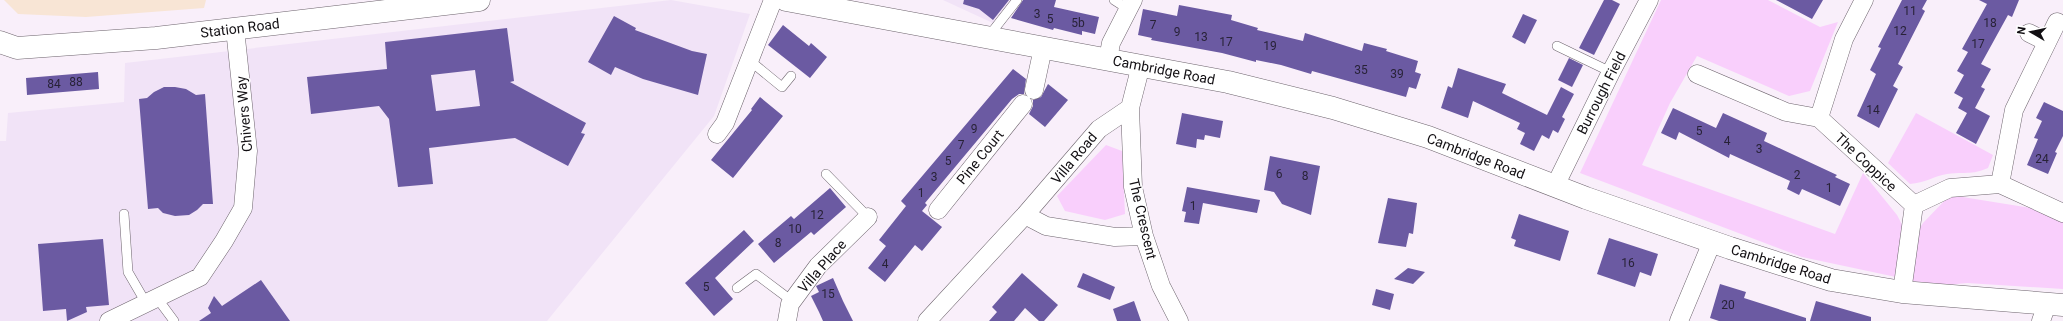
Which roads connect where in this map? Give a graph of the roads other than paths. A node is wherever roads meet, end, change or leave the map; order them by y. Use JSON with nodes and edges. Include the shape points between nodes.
{"nodes":[{"id":1,"x":479,"y":0,"type":"edge"},
{"id":2,"x":773,"y":0,"type":"edge"},
{"id":3,"x":786,"y":0,"type":"edge"},
{"id":4,"x":1017,"y":0,"type":"edge"},
{"id":5,"x":1649,"y":0,"type":"edge"},
{"id":6,"x":1864,"y":0,"type":"edge"},
{"id":7,"x":1125,"y":3,"type":"edge"},
{"id":8,"x":851,"y":6,"type":"edge"},
{"id":9,"x":2056,"y":22,"type":"dead end"},
{"id":10,"x":235,"y":29,"type":"junction"},
{"id":11,"x":2029,"y":32,"type":"dead end"},
{"id":12,"x":987,"y":38,"type":"junction"},
{"id":13,"x":0,"y":42,"type":"edge"},
{"id":14,"x":2047,"y":42,"type":"junction"},
{"id":15,"x":1558,"y":46,"type":"dead end"},
{"id":16,"x":1043,"y":48,"type":"junction"},
{"id":17,"x":1108,"y":59,"type":"junction"},
{"id":18,"x":749,"y":60,"type":"junction"},
{"id":19,"x":1141,"y":65,"type":"junction"},
{"id":20,"x":1611,"y":72,"type":"junction"},
{"id":21,"x":1697,"y":74,"type":"dead end"},
{"id":22,"x":791,"y":76,"type":"dead end"},
{"id":23,"x":1034,"y":90,"type":"dead end"},
{"id":24,"x":1023,"y":104,"type":"dead end"},
{"id":25,"x":1130,"y":108,"type":"junction"},
{"id":26,"x":1819,"y":118,"type":"junction"},
{"id":27,"x":717,"y":134,"type":"dead end"},
{"id":28,"x":826,"y":174,"type":"dead end"},
{"id":29,"x":2000,"y":184,"type":"junction"},
{"id":30,"x":1555,"y":186,"type":"junction"},
{"id":31,"x":1914,"y":205,"type":"junction"},
{"id":32,"x":938,"y":210,"type":"dead end"},
{"id":33,"x":2063,"y":213,"type":"edge"},
{"id":34,"x":124,"y":214,"type":"dead end"},
{"id":35,"x":1025,"y":215,"type":"junction"},
{"id":36,"x":868,"y":217,"type":"joint"},
{"id":37,"x":1144,"y":236,"type":"junction"},
{"id":38,"x":1712,"y":242,"type":"junction"},
{"id":39,"x":737,"y":288,"type":"dead end"},
{"id":40,"x":1902,"y":292,"type":"junction"},
{"id":41,"x":152,"y":300,"type":"junction"},
{"id":42,"x":792,"y":301,"type":"junction"},
{"id":43,"x":2050,"y":310,"type":"edge"},
{"id":44,"x":109,"y":321,"type":"edge"},
{"id":45,"x":174,"y":321,"type":"edge"},
{"id":46,"x":787,"y":321,"type":"edge"},
{"id":47,"x":927,"y":321,"type":"edge"},
{"id":48,"x":1180,"y":321,"type":"edge"},
{"id":49,"x":1679,"y":321,"type":"edge"}],
"edges":[{"from":1,"to":10,"type":"street","name":"Station Road"},
{"from":2,"to":18,"type":"street"},
{"from":3,"to":8,"type":"street"},
{"from":4,"to":12,"type":"lane"},
{"from":5,"to":20,"type":"street","name":"Burrough Field"},
{"from":6,"to":26,"type":"street","via":[[1844,39]]},
{"from":7,"to":17,"type":"street"},
{"from":8,"to":12,"type":"street","name":"Cambridge Road","via":[[883,19]]},
{"from":9,"to":14,"type":"street"},
{"from":10,"to":13,"type":"street","name":"Station Road","via":[[156,38],[17,48]]},
{"from":10,"to":41,"type":"street","name":"Chivers Way","via":[[248,151],[242,208],[200,277]]},
{"from":11,"to":14,"type":"street"},
{"from":12,"to":16,"type":"street","name":"Cambridge Road"},
{"from":14,"to":29,"type":"street","via":[[2014,110]]},
{"from":15,"to":20,"type":"lane"},
{"from":16,"to":17,"type":"street","name":"Cambridge Road"},
{"from":16,"to":23,"type":"street"},
{"from":17,"to":19,"type":"street","name":"Cambridge Road"},
{"from":18,"to":22,"type":"lane","via":[[782,87]]},
{"from":18,"to":27,"type":"street","via":[[725,123]]},
{"from":19,"to":25,"type":"street","name":"The Crescent"},
{"from":19,"to":30,"type":"street","name":"Cambridge Road","via":[[1228,82],[1367,117],[1428,137]]},
{"from":20,"to":30,"type":"street","name":"Burrough Field"},
{"from":21,"to":26,"type":"street","via":[[1786,112]]},
{"from":24,"to":32,"type":"street","name":"Pine Court"},
{"from":25,"to":35,"type":"street","name":"Villa Road","via":[[1099,129]]},
{"from":25,"to":37,"type":"street","name":"The Crescent","via":[[1133,187]]},
{"from":26,"to":31,"type":"street","name":"The Coppice"},
{"from":28,"to":36,"type":"lane"},
{"from":29,"to":31,"type":"street","via":[[1950,188]]},
{"from":29,"to":33,"type":"street"},
{"from":30,"to":38,"type":"street","name":"Cambridge Road"},
{"from":31,"to":40,"type":"street"},
{"from":34,"to":41,"type":"lane","via":[[128,272]]},
{"from":35,"to":37,"type":"street","via":[[1046,226],[1115,237]]},
{"from":35,"to":47,"type":"street","name":"Villa Road"},
{"from":36,"to":42,"type":"street","name":"Villa Place","via":[[818,266]]},
{"from":37,"to":48,"type":"street","name":"The Crescent","via":[[1161,286]]},
{"from":38,"to":40,"type":"street","name":"Cambridge Road","via":[[1831,280]]},
{"from":38,"to":49,"type":"street"},
{"from":39,"to":42,"type":"lane","via":[[756,274]]},
{"from":40,"to":43,"type":"street","name":"Cambridge Road"},
{"from":41,"to":44,"type":"street","name":"Chivers Way"},
{"from":41,"to":45,"type":"lane"},
{"from":42,"to":46,"type":"street","name":"Villa Place"}]}
